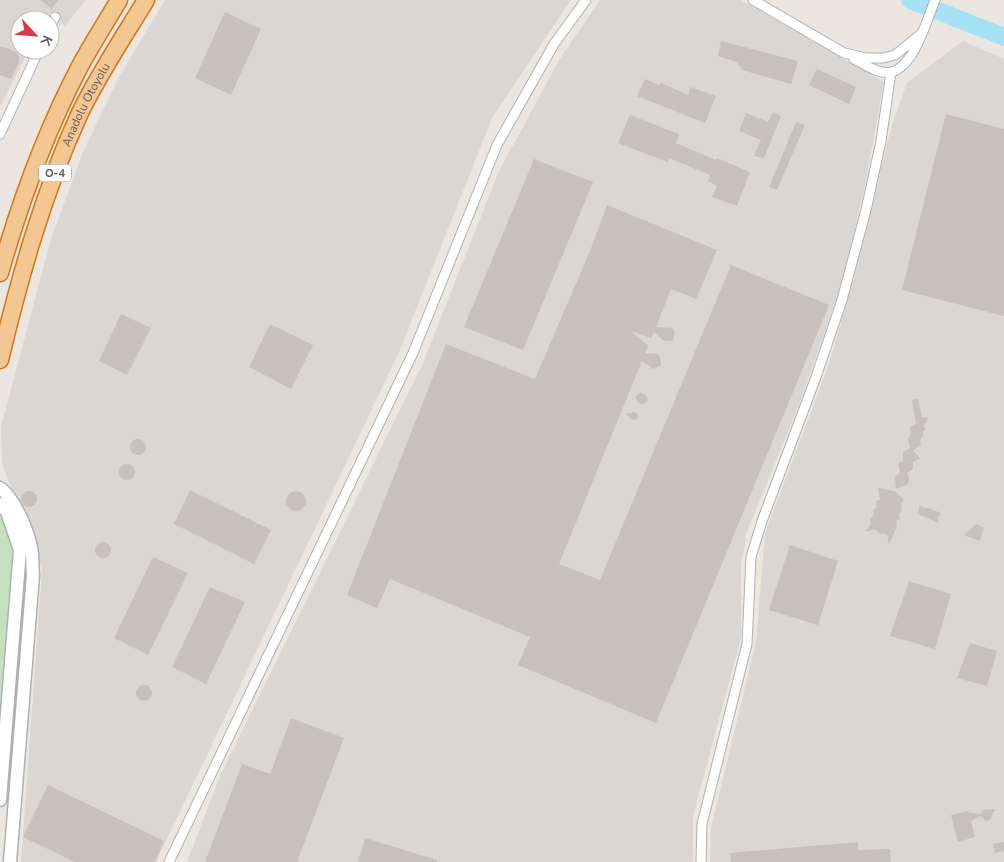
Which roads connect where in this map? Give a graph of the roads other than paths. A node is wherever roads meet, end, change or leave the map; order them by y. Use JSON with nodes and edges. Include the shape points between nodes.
{"nodes":[{"id":1,"x":119,"y":0,"type":"edge"},
{"id":2,"x":146,"y":0,"type":"edge"},
{"id":3,"x":586,"y":0,"type":"edge"},
{"id":4,"x":753,"y":0,"type":"edge"},
{"id":5,"x":935,"y":0,"type":"edge"},
{"id":6,"x":921,"y":34,"type":"junction"},
{"id":7,"x":844,"y":54,"type":"junction"},
{"id":8,"x":34,"y":60,"type":"edge"},
{"id":9,"x":890,"y":72,"type":"junction"},
{"id":10,"x":0,"y":134,"type":"edge"},
{"id":11,"x":0,"y":273,"type":"edge"},
{"id":12,"x":0,"y":360,"type":"edge"},
{"id":13,"x":0,"y":488,"type":"edge"},
{"id":14,"x":0,"y":504,"type":"edge"},
{"id":15,"x":0,"y":800,"type":"edge"},
{"id":16,"x":10,"y":862,"type":"edge"},
{"id":17,"x":169,"y":862,"type":"edge"},
{"id":18,"x":701,"y":862,"type":"edge"}],
"edges":[{"from":1,"to":11,"type":"highway","name":"Anadolu Otoyolu","number":"O-4","via":[[80,66],[49,131]]},
{"from":2,"to":12,"type":"highway","name":"Anadolu Otoyolu","number":"O-4","via":[[108,61],[57,167],[18,284]]},
{"from":3,"to":17,"type":"street","via":[[554,44],[496,145],[414,353]]},
{"from":4,"to":7,"type":"street"},
{"from":5,"to":6,"type":"street"},
{"from":6,"to":7,"type":"street","via":[[895,55],[868,58]]},
{"from":6,"to":9,"type":"street","via":[[915,51],[904,65]]},
{"from":7,"to":9,"type":"street","via":[[878,71]]},
{"from":8,"to":10,"type":"street"},
{"from":9,"to":18,"type":"street","via":[[881,141],[842,300],[751,557],[747,644],[702,824]]},
{"from":13,"to":16,"type":"main road","via":[[8,494],[19,514],[31,546],[33,575]]},
{"from":14,"to":15,"type":"main road","via":[[7,512],[20,550]]}]}
